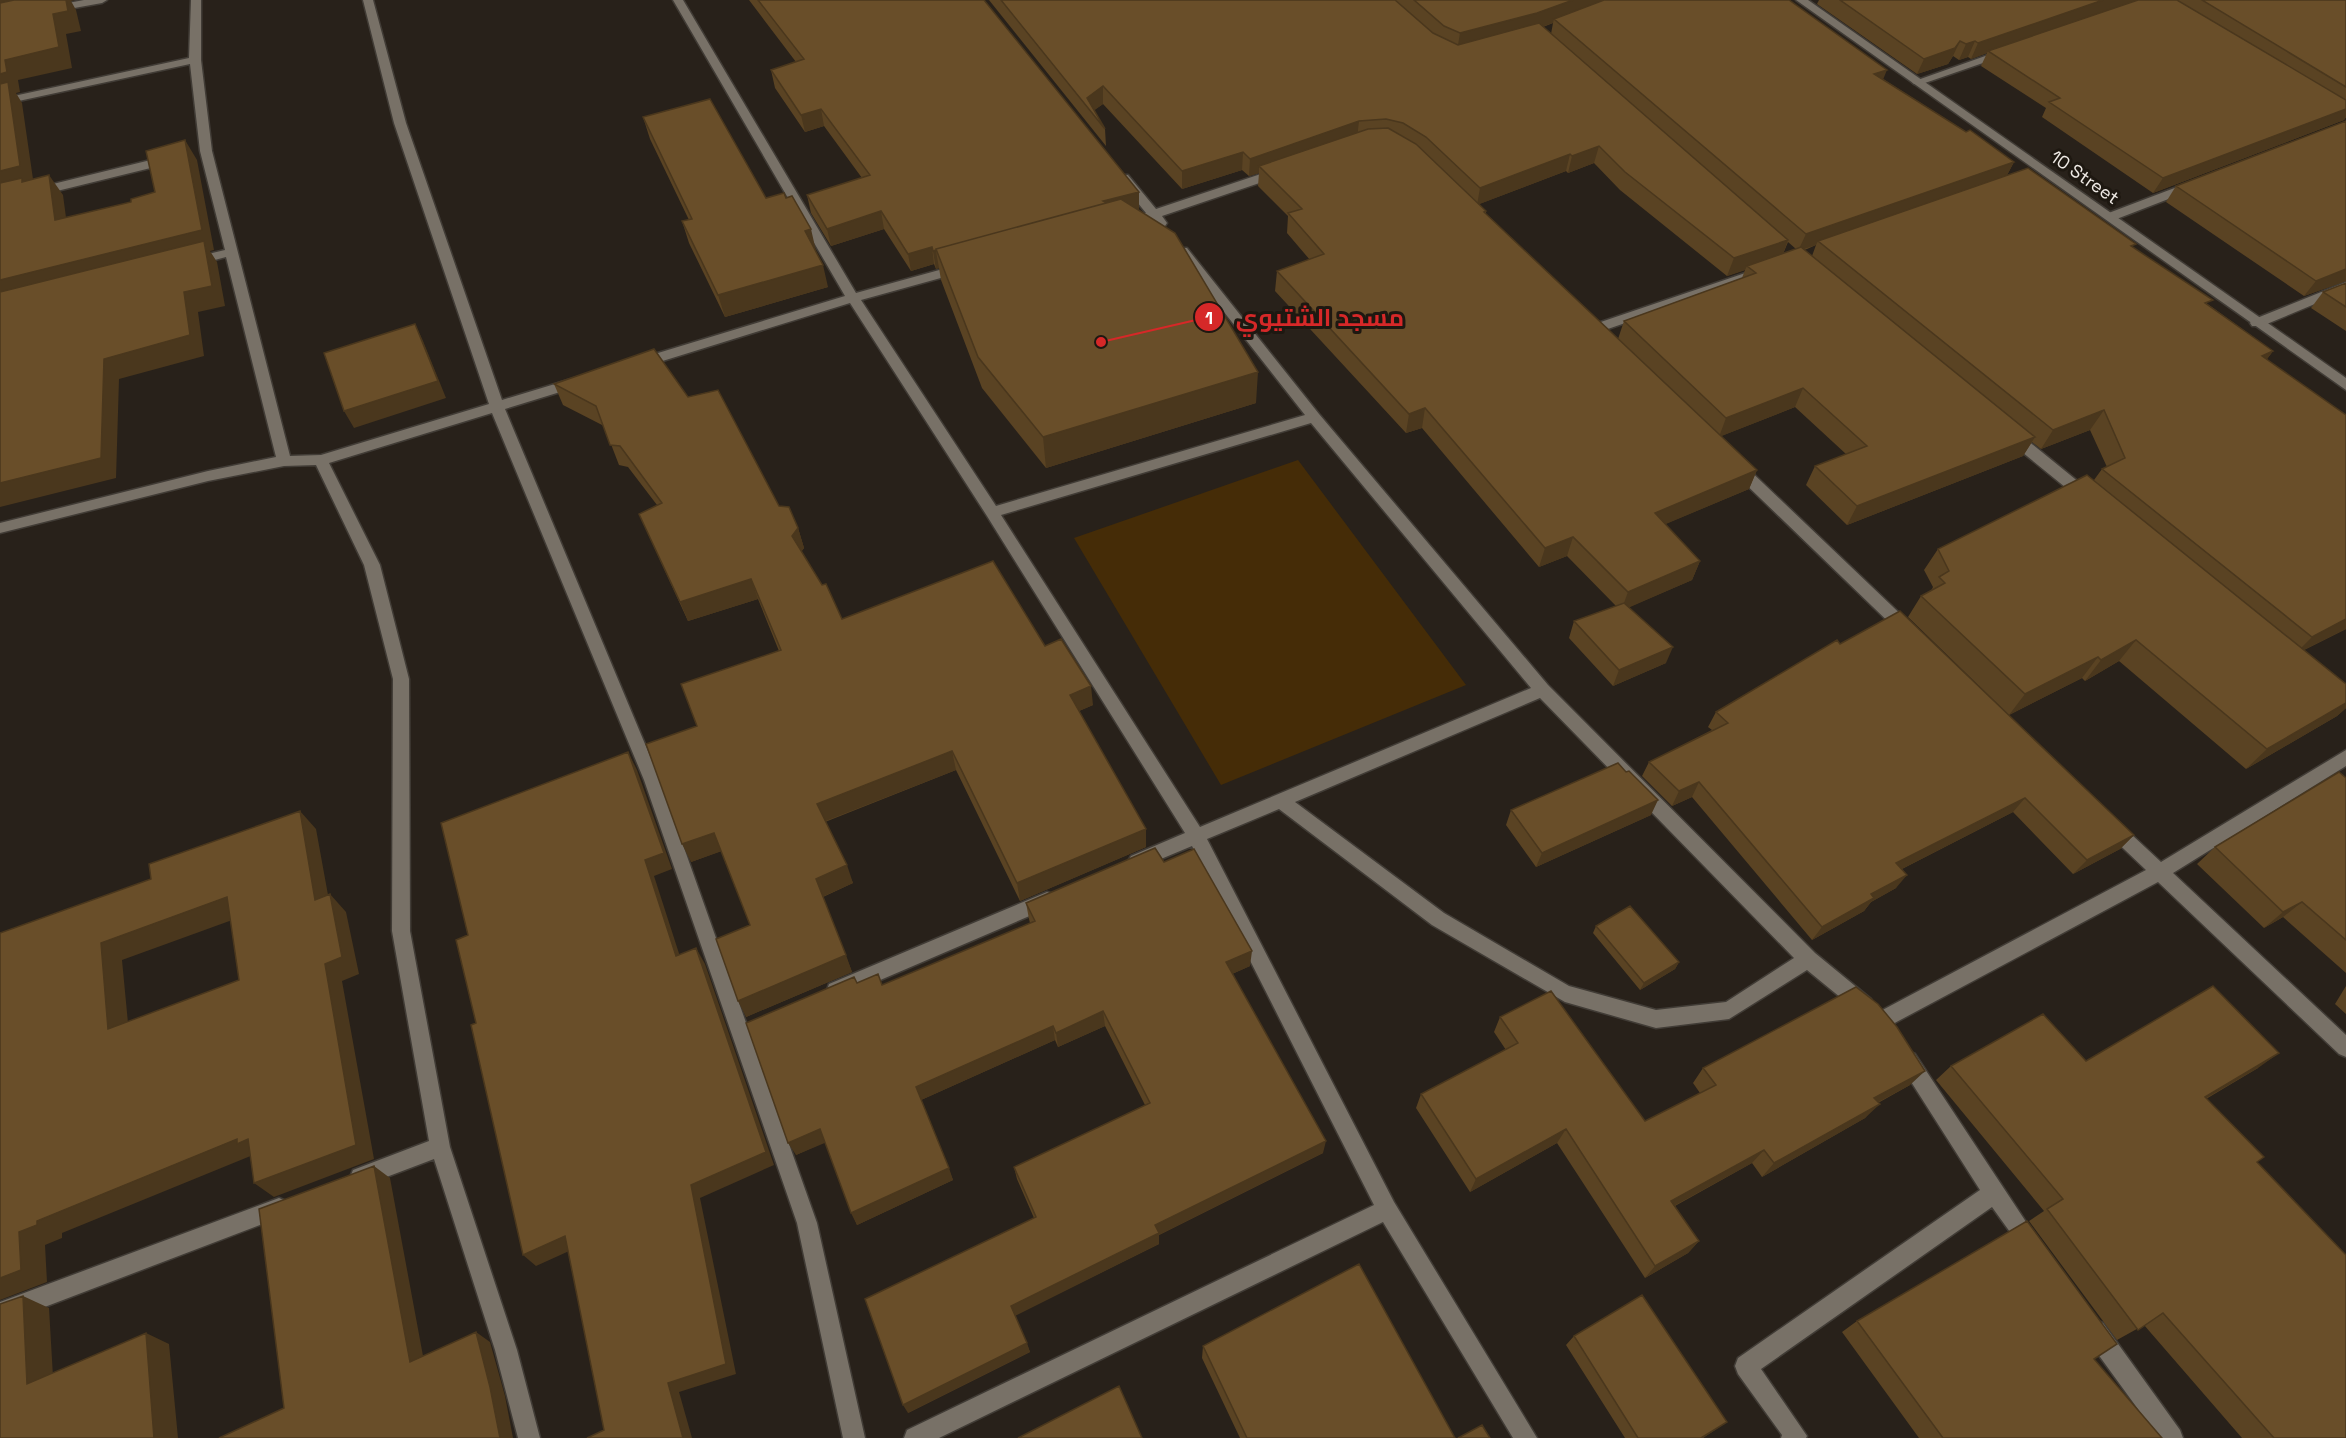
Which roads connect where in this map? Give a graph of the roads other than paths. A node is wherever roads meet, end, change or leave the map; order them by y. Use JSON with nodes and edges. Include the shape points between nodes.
{"nodes":[{"id":1,"x":102,"y":0,"type":"edge"},
{"id":2,"x":196,"y":0,"type":"edge"},
{"id":3,"x":368,"y":0,"type":"edge"},
{"id":4,"x":678,"y":0,"type":"edge"},
{"id":5,"x":1801,"y":0,"type":"edge"},
{"id":6,"x":45,"y":11,"type":"edge"},
{"id":7,"x":2020,"y":47,"type":"edge"},
{"id":8,"x":195,"y":60,"type":"junction"},
{"id":9,"x":1918,"y":82,"type":"junction"},
{"id":10,"x":0,"y":102,"type":"edge"},
{"id":11,"x":194,"y":153,"type":"junction"},
{"id":12,"x":1296,"y":166,"type":"edge"},
{"id":13,"x":1118,"y":170,"type":"edge"},
{"id":14,"x":2206,"y":179,"type":"edge"},
{"id":15,"x":0,"y":201,"type":"edge"},
{"id":16,"x":1155,"y":215,"type":"junction"},
{"id":17,"x":2109,"y":217,"type":"junction"},
{"id":18,"x":1110,"y":227,"type":"edge"},
{"id":19,"x":232,"y":252,"type":"junction"},
{"id":20,"x":976,"y":264,"type":"edge"},
{"id":21,"x":174,"y":267,"type":"edge"},
{"id":22,"x":1775,"y":267,"type":"edge"},
{"id":23,"x":2346,"y":286,"type":"edge"},
{"id":24,"x":853,"y":298,"type":"junction"},
{"id":25,"x":2258,"y":323,"type":"junction"},
{"id":26,"x":1594,"y":329,"type":"edge"},
{"id":27,"x":623,"y":369,"type":"edge"},
{"id":28,"x":589,"y":379,"type":"edge"},
{"id":29,"x":2346,"y":385,"type":"edge"},
{"id":30,"x":497,"y":407,"type":"junction"},
{"id":31,"x":1314,"y":417,"type":"junction"},
{"id":32,"x":1998,"y":425,"type":"edge"},
{"id":33,"x":1722,"y":452,"type":"edge"},
{"id":34,"x":321,"y":460,"type":"junction"},
{"id":35,"x":284,"y":461,"type":"junction"},
{"id":36,"x":2099,"y":507,"type":"edge"},
{"id":37,"x":992,"y":512,"type":"junction"},
{"id":38,"x":0,"y":528,"type":"edge"},
{"id":39,"x":1919,"y":642,"type":"edge"},
{"id":40,"x":1542,"y":690,"type":"junction"},
{"id":41,"x":2346,"y":757,"type":"edge"},
{"id":42,"x":1281,"y":801,"type":"junction"},
{"id":43,"x":2099,"y":815,"type":"edge"},
{"id":44,"x":1196,"y":836,"type":"junction"},
{"id":45,"x":1120,"y":868,"type":"edge"},
{"id":46,"x":2159,"y":872,"type":"junction"},
{"id":47,"x":1065,"y":892,"type":"edge"},
{"id":48,"x":1808,"y":959,"type":"junction"},
{"id":49,"x":816,"y":999,"type":"edge"},
{"id":50,"x":761,"y":1023,"type":"edge"},
{"id":51,"x":739,"y":1032,"type":"junction"},
{"id":52,"x":2346,"y":1048,"type":"edge"},
{"id":53,"x":1901,"y":1049,"type":"edge"},
{"id":54,"x":440,"y":1147,"type":"junction"},
{"id":55,"x":341,"y":1184,"type":"edge"},
{"id":56,"x":1994,"y":1193,"type":"junction"},
{"id":57,"x":297,"y":1201,"type":"edge"},
{"id":58,"x":1387,"y":1209,"type":"junction"},
{"id":59,"x":2042,"y":1259,"type":"edge"},
{"id":60,"x":0,"y":1313,"type":"edge"},
{"id":61,"x":2083,"y":1316,"type":"edge"},
{"id":62,"x":529,"y":1438,"type":"edge"},
{"id":63,"x":854,"y":1438,"type":"edge"},
{"id":64,"x":915,"y":1438,"type":"edge"},
{"id":65,"x":1526,"y":1438,"type":"edge"},
{"id":66,"x":1792,"y":1438,"type":"edge"},
{"id":67,"x":2172,"y":1438,"type":"edge"}],
"edges":[{"from":1,"to":6,"type":"street"},
{"from":2,"to":8,"type":"street"},
{"from":3,"to":30,"type":"street","via":[[400,123]]},
{"from":4,"to":24,"type":"street"},
{"from":5,"to":9,"type":"street","name":"10 Street"},
{"from":7,"to":9,"type":"street"},
{"from":8,"to":10,"type":"street"},
{"from":8,"to":11,"type":"street"},
{"from":9,"to":17,"type":"street","name":"10 Street"},
{"from":11,"to":15,"type":"street"},
{"from":11,"to":19,"type":"street"},
{"from":12,"to":16,"type":"street"},
{"from":13,"to":16,"type":"street"},
{"from":14,"to":17,"type":"street"},
{"from":16,"to":18,"type":"street"},
{"from":16,"to":31,"type":"street"},
{"from":17,"to":25,"type":"street","name":"10 Street"},
{"from":19,"to":21,"type":"street"},
{"from":19,"to":35,"type":"street"},
{"from":20,"to":24,"type":"street"},
{"from":22,"to":26,"type":"street"},
{"from":23,"to":25,"type":"street"},
{"from":24,"to":27,"type":"street"},
{"from":24,"to":37,"type":"street"},
{"from":25,"to":29,"type":"street","name":"10 Street"},
{"from":28,"to":30,"type":"street"},
{"from":30,"to":34,"type":"street"},
{"from":30,"to":51,"type":"street","via":[[652,780]]},
{"from":31,"to":37,"type":"street"},
{"from":31,"to":40,"type":"street"},
{"from":32,"to":36,"type":"street"},
{"from":33,"to":39,"type":"street"},
{"from":34,"to":35,"type":"street"},
{"from":34,"to":54,"type":"street","via":[[372,565],[401,679],[401,931]]},
{"from":35,"to":38,"type":"street"},
{"from":37,"to":44,"type":"street"},
{"from":40,"to":42,"type":"street"},
{"from":40,"to":48,"type":"street"},
{"from":41,"to":46,"type":"street"},
{"from":42,"to":44,"type":"street"},
{"from":42,"to":48,"type":"street","via":[[1438,919],[1565,993],[1656,1019],[1729,1010]]},
{"from":43,"to":46,"type":"street"},
{"from":44,"to":45,"type":"street"},
{"from":44,"to":58,"type":"street"},
{"from":46,"to":48,"type":"street","via":[[1885,1025]]},
{"from":46,"to":52,"type":"street"},
{"from":47,"to":49,"type":"street"},
{"from":50,"to":51,"type":"street"},
{"from":51,"to":63,"type":"street","via":[[807,1223]]},
{"from":53,"to":56,"type":"street"},
{"from":54,"to":55,"type":"street"},
{"from":54,"to":62,"type":"street","via":[[506,1350]]},
{"from":56,"to":59,"type":"street"},
{"from":56,"to":66,"type":"street","via":[[1746,1366],[1796,1436]]},
{"from":57,"to":60,"type":"street"},
{"from":58,"to":64,"type":"street"},
{"from":58,"to":65,"type":"street"},
{"from":61,"to":67,"type":"street"}]}
